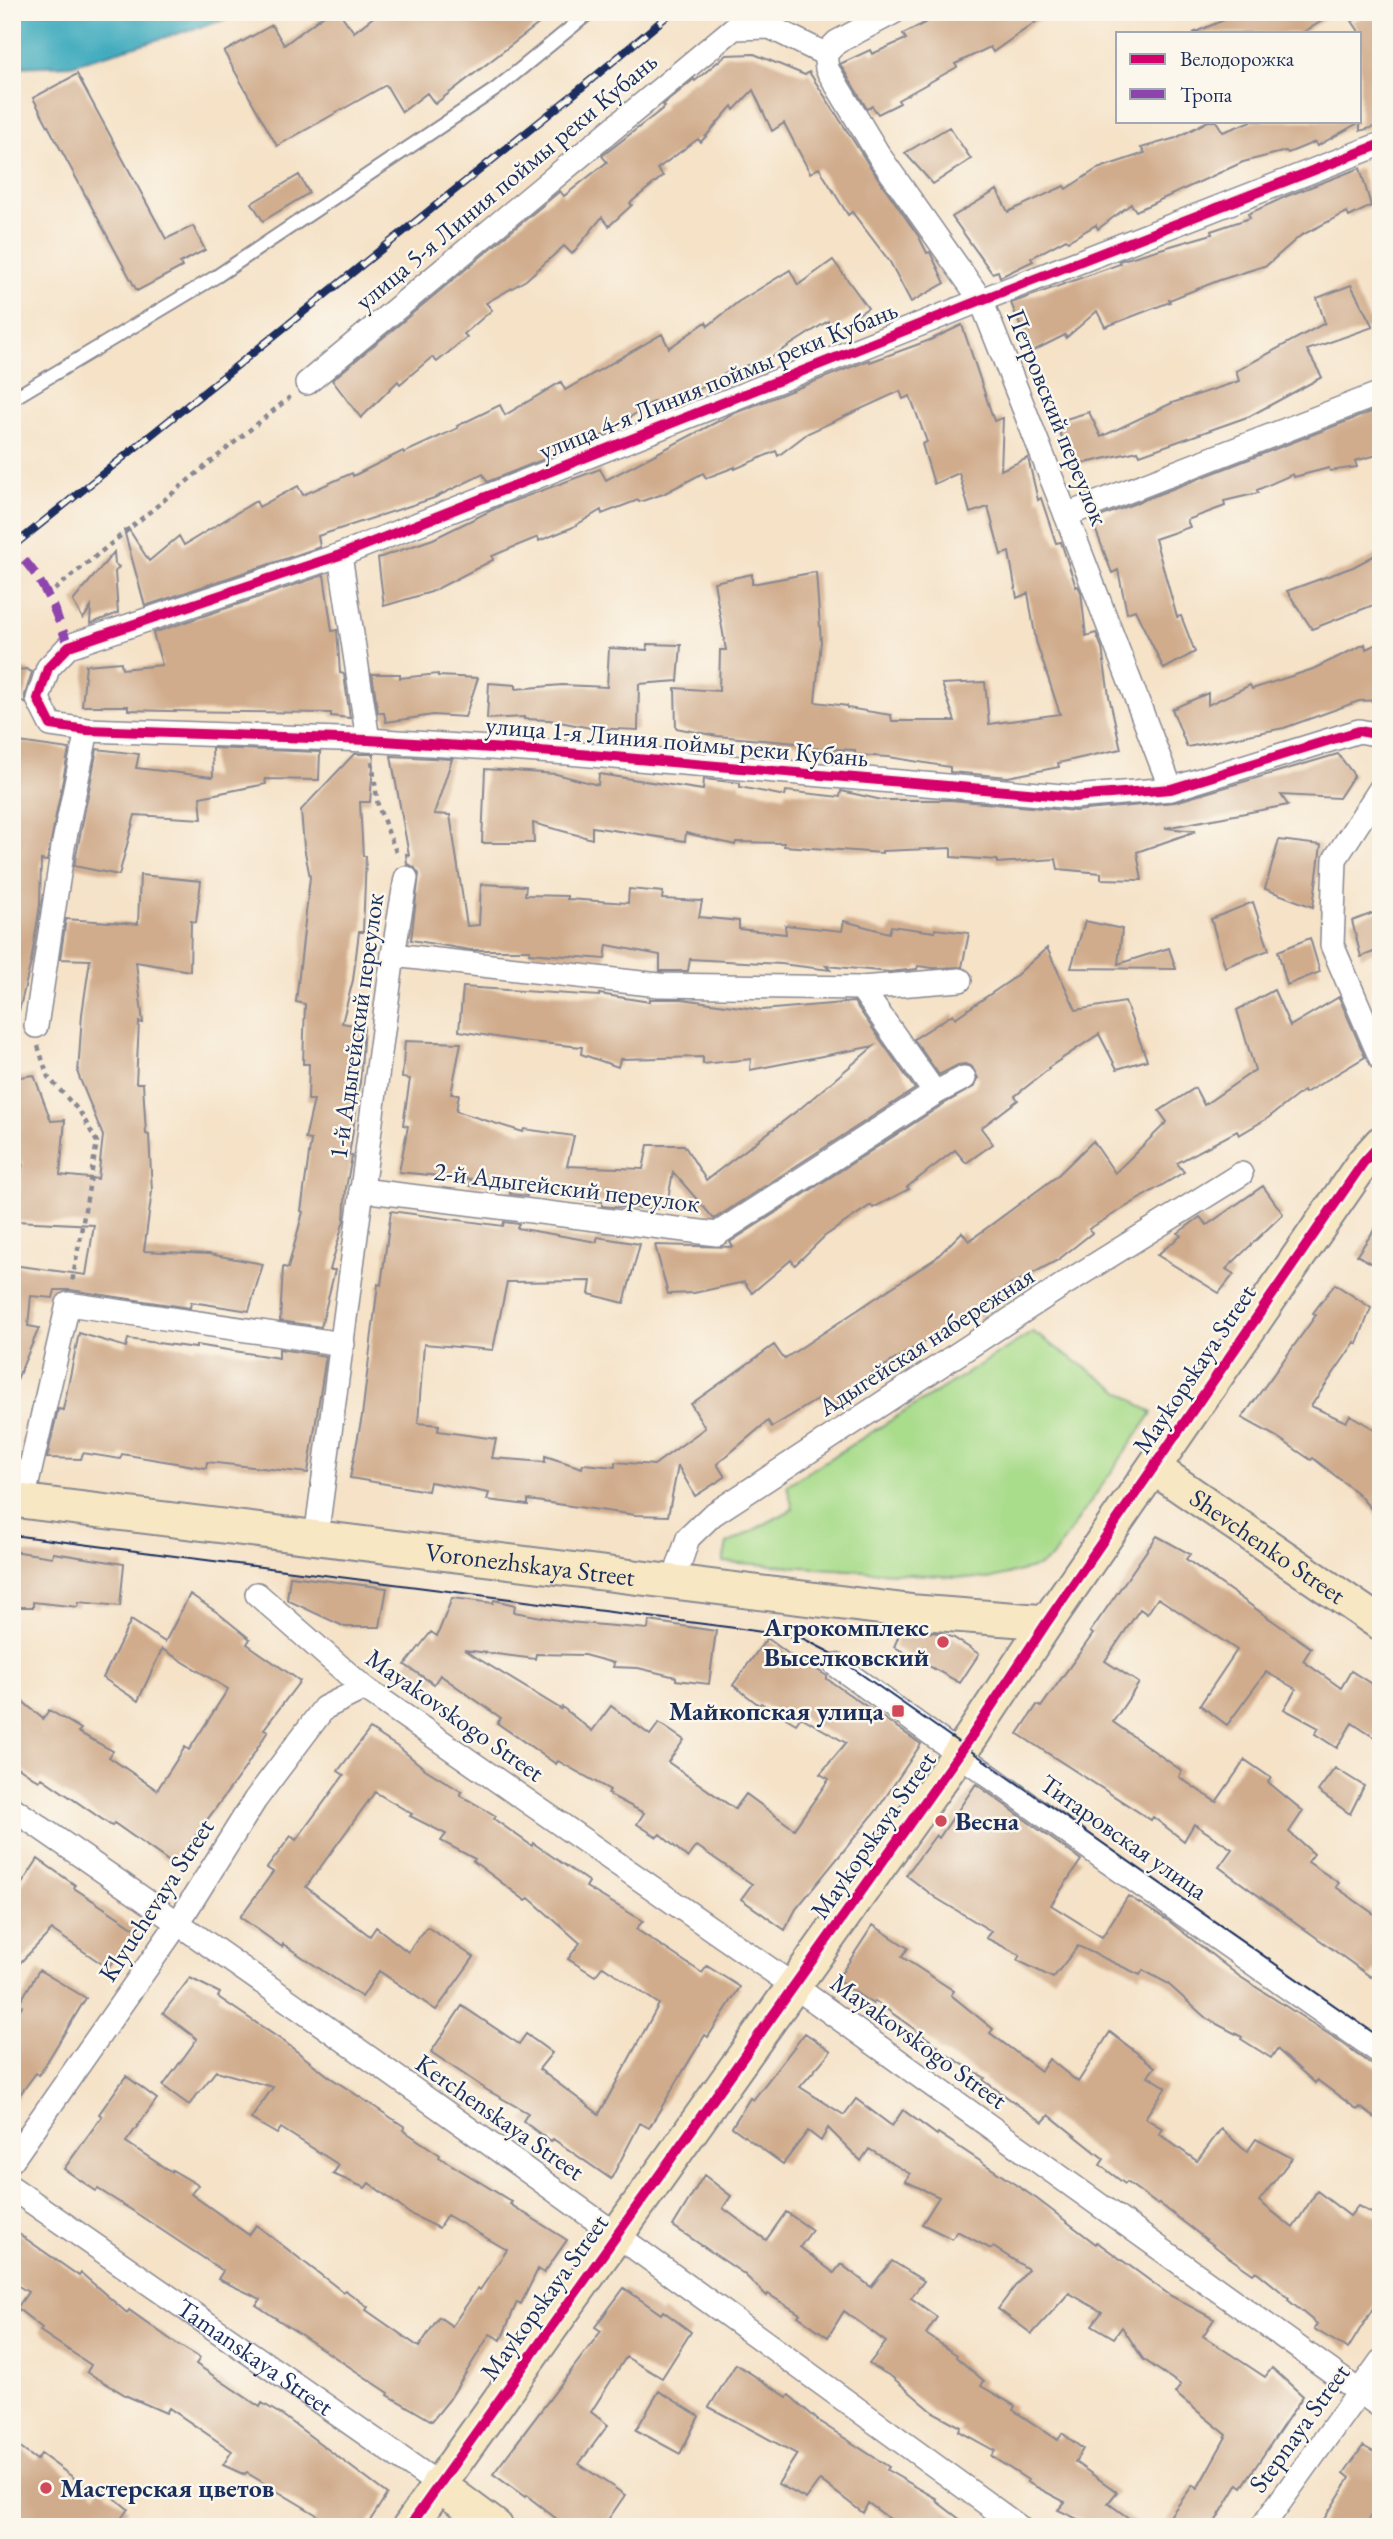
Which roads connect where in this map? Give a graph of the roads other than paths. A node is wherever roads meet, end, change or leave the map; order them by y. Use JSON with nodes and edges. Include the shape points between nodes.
{"nodes":[{"id":1,"x":590,"y":12,"type":"edge"},
{"id":2,"x":894,"y":12,"type":"edge"},
{"id":3,"x":766,"y":20,"type":"edge"},
{"id":4,"x":825,"y":54,"type":"junction"},
{"id":5,"x":1381,"y":144,"type":"edge"},
{"id":6,"x":981,"y":300,"type":"junction"},
{"id":7,"x":307,"y":383,"type":"road end"},
{"id":8,"x":1381,"y":393,"type":"edge"},
{"id":9,"x":12,"y":399,"type":"edge"},
{"id":10,"x":1066,"y":514,"type":"junction"},
{"id":11,"x":340,"y":555,"type":"junction"},
{"id":12,"x":69,"y":646,"type":"joint"},
{"id":13,"x":87,"y":730,"type":"junction"},
{"id":14,"x":1381,"y":735,"type":"edge"},
{"id":15,"x":368,"y":740,"type":"junction"},
{"id":16,"x":1381,"y":788,"type":"edge"},
{"id":17,"x":1171,"y":789,"type":"junction"},
{"id":18,"x":406,"y":878,"type":"road end"},
{"id":19,"x":393,"y":955,"type":"junction"},
{"id":20,"x":960,"y":980,"type":"dead end"},
{"id":21,"x":861,"y":988,"type":"junction"},
{"id":22,"x":36,"y":1026,"type":"road end"},
{"id":23,"x":1381,"y":1059,"type":"edge"},
{"id":24,"x":964,"y":1078,"type":"dead end"},
{"id":25,"x":934,"y":1093,"type":"junction"},
{"id":26,"x":1375,"y":1160,"type":"edge"},
{"id":27,"x":1241,"y":1174,"type":"dead end"},
{"id":28,"x":361,"y":1190,"type":"junction"},
{"id":29,"x":343,"y":1344,"type":"junction"},
{"id":30,"x":1154,"y":1468,"type":"junction"},
{"id":31,"x":18,"y":1501,"type":"edge"},
{"id":32,"x":316,"y":1538,"type":"junction"},
{"id":33,"x":673,"y":1583,"type":"junction"},
{"id":34,"x":257,"y":1594,"type":"dead end"},
{"id":35,"x":1047,"y":1622,"type":"junction"},
{"id":36,"x":1381,"y":1624,"type":"edge"},
{"id":37,"x":836,"y":1665,"type":"dead end"},
{"id":38,"x":363,"y":1688,"type":"junction"},
{"id":39,"x":962,"y":1749,"type":"junction"},
{"id":40,"x":12,"y":1808,"type":"edge"},
{"id":41,"x":178,"y":1923,"type":"junction"},
{"id":42,"x":794,"y":1986,"type":"junction"},
{"id":43,"x":1381,"y":2053,"type":"edge"},
{"id":44,"x":12,"y":2160,"type":"edge"},
{"id":45,"x":12,"y":2188,"type":"edge"},
{"id":46,"x":617,"y":2234,"type":"junction"},
{"id":47,"x":1381,"y":2361,"type":"edge"},
{"id":48,"x":1359,"y":2392,"type":"junction"},
{"id":49,"x":1381,"y":2407,"type":"edge"},
{"id":50,"x":438,"y":2484,"type":"junction"},
{"id":51,"x":409,"y":2527,"type":"edge"},
{"id":52,"x":496,"y":2527,"type":"edge"},
{"id":53,"x":1019,"y":2527,"type":"edge"},
{"id":54,"x":1262,"y":2527,"type":"edge"}],
"edges":[{"from":1,"to":9,"type":"lane","via":[[496,89],[217,276]]},
{"from":2,"to":4,"type":"street","via":[[837,42]]},
{"from":3,"to":4,"type":"street","name":"улица 5-я Линия поймы реки Кубань"},
{"from":3,"to":7,"type":"street","name":"улица 5-я Линия поймы реки Кубань","via":[[734,28]]},
{"from":4,"to":6,"type":"street","name":"Петровский переулок","via":[[827,69],[880,157]]},
{"from":5,"to":6,"type":"street","name":"улица 4-я Линия поймы реки Кубань"},
{"from":6,"to":10,"type":"street","name":"Петровский переулок"},
{"from":6,"to":11,"type":"street","name":"улица 4-я Линия поймы реки Кубань"},
{"from":8,"to":10,"type":"street"},
{"from":10,"to":17,"type":"street","name":"Петровский переулок"},
{"from":11,"to":12,"type":"street","name":"улица 4-я Линия поймы реки Кубань"},
{"from":11,"to":15,"type":"street"},
{"from":12,"to":13,"type":"street","name":"улица 1-я Линия поймы реки Кубань","via":[[48,668],[38,699],[51,725]]},
{"from":13,"to":15,"type":"street","name":"улица 1-я Линия поймы реки Кубань"},
{"from":13,"to":22,"type":"street","via":[[63,847]]},
{"from":14,"to":17,"type":"street","name":"улица 1-я Линия поймы реки Кубань","via":[[1359,731]]},
{"from":15,"to":17,"type":"street","name":"улица 1-я Линия поймы реки Кубань","via":[[1074,797]]},
{"from":16,"to":23,"type":"street","via":[[1335,859],[1332,945]]},
{"from":18,"to":19,"type":"street","name":"1-й Адыгейский переулок"},
{"from":19,"to":21,"type":"street","via":[[659,985]]},
{"from":19,"to":28,"type":"street","name":"1-й Адыгейский переулок"},
{"from":20,"to":21,"type":"street"},
{"from":21,"to":25,"type":"street"},
{"from":24,"to":25,"type":"street","name":"2-й Адыгейский переулок"},
{"from":25,"to":28,"type":"street","name":"2-й Адыгейский переулок","via":[[717,1234]]},
{"from":26,"to":30,"type":"street","name":"Maykopskaya Street"},
{"from":27,"to":33,"type":"street","name":"Адыгейская набережная","via":[[1054,1290],[712,1515],[688,1538]]},
{"from":28,"to":29,"type":"street","name":"1-й Адыгейский переулок"},
{"from":29,"to":31,"type":"street","via":[[68,1304]]},
{"from":29,"to":32,"type":"street","name":"1-й Адыгейский переулок"},
{"from":30,"to":35,"type":"street","name":"Maykopskaya Street"},
{"from":30,"to":36,"type":"street","name":"Shevchenko Street"},
{"from":31,"to":32,"type":"street","name":"Voronezhskaya Street"},
{"from":32,"to":33,"type":"street","name":"Voronezhskaya Street"},
{"from":33,"to":35,"type":"street","name":"Voronezhskaya Street","via":[[916,1612]]},
{"from":34,"to":38,"type":"street","name":"Mayakovskogo Street"},
{"from":35,"to":39,"type":"street","name":"Maykopskaya Street"},
{"from":37,"to":39,"type":"street","name":"Титаровская улица"},
{"from":38,"to":41,"type":"street","name":"Klyuchevaya Street","via":[[324,1708],[255,1800]]},
{"from":38,"to":42,"type":"street","name":"Mayakovskogo Street"},
{"from":39,"to":42,"type":"street","name":"Maykopskaya Street"},
{"from":39,"to":43,"type":"street","name":"Титаровская улица"},
{"from":40,"to":41,"type":"street","name":"Kerchenskaya Street"},
{"from":41,"to":44,"type":"street","name":"Klyuchevaya Street"},
{"from":41,"to":46,"type":"street","name":"Kerchenskaya Street"},
{"from":42,"to":46,"type":"street","name":"Maykopskaya Street"},
{"from":42,"to":48,"type":"street","name":"Mayakovskogo Street"},
{"from":45,"to":50,"type":"street","name":"Tamanskaya Street"},
{"from":46,"to":50,"type":"street","name":"Maykopskaya Street"},
{"from":46,"to":53,"type":"street","name":"Kerchenskaya Street"},
{"from":47,"to":48,"type":"street","name":"Stepnaya Street"},
{"from":48,"to":49,"type":"street","name":"Mayakovskogo Street"},
{"from":48,"to":54,"type":"street","name":"Stepnaya Street"},
{"from":50,"to":51,"type":"street","name":"Maykopskaya Street"},
{"from":50,"to":52,"type":"street","name":"Tamanskaya Street"}]}
